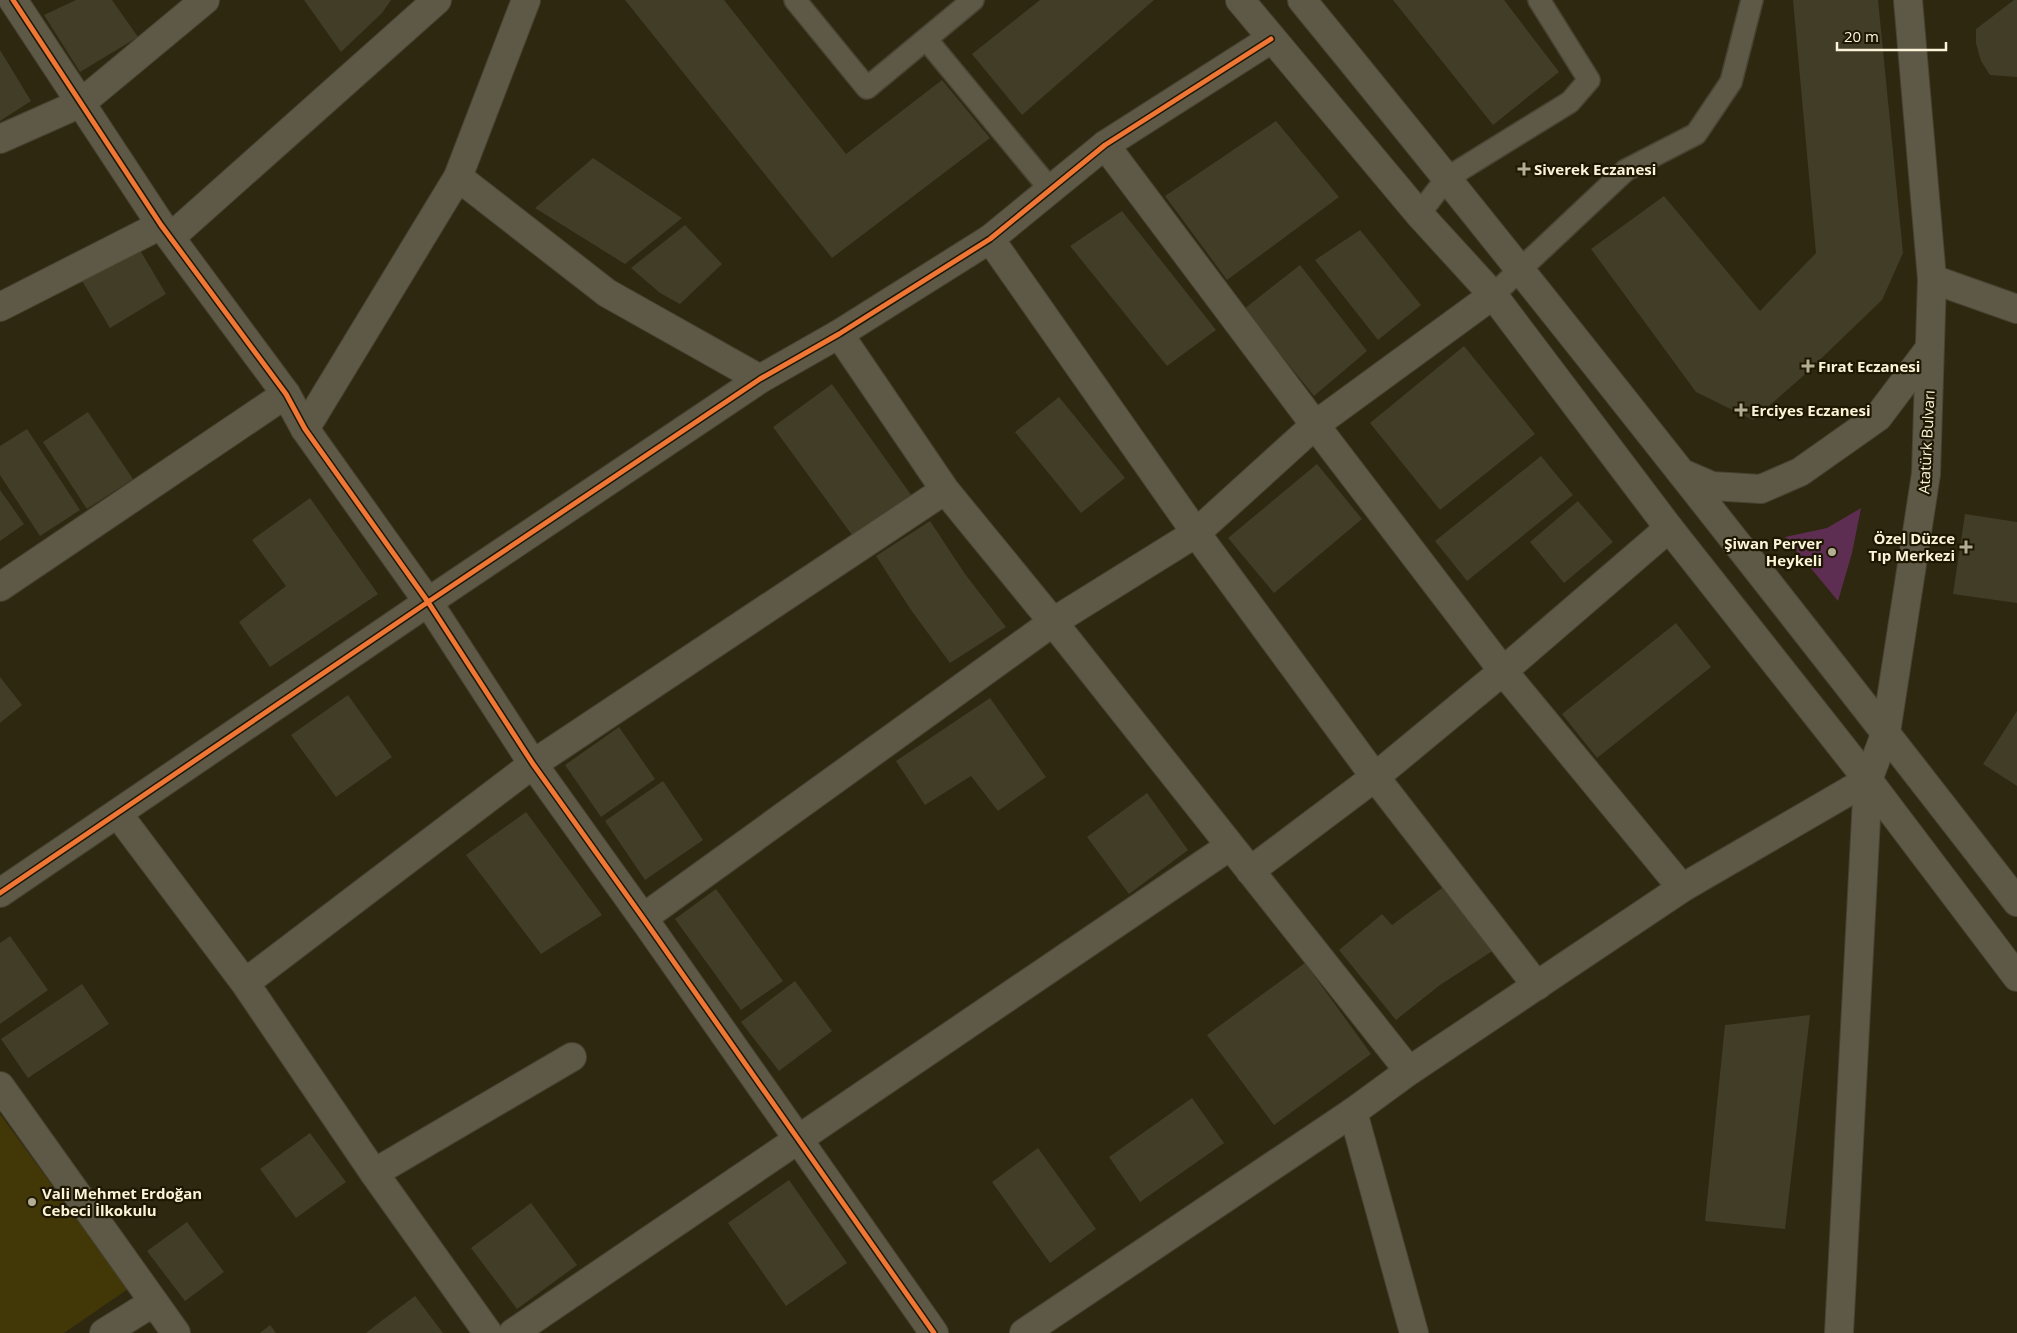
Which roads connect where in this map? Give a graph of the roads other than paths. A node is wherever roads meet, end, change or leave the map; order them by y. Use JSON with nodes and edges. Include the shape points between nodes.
{"nodes":[{"id":1,"x":13,"y":0,"type":"edge"},
{"id":2,"x":205,"y":0,"type":"edge"},
{"id":3,"x":437,"y":0,"type":"edge"},
{"id":4,"x":526,"y":0,"type":"edge"},
{"id":5,"x":795,"y":0,"type":"edge"},
{"id":6,"x":973,"y":0,"type":"edge"},
{"id":7,"x":1240,"y":0,"type":"edge"},
{"id":8,"x":1302,"y":0,"type":"edge"},
{"id":9,"x":1539,"y":0,"type":"edge"},
{"id":10,"x":1752,"y":0,"type":"edge"},
{"id":11,"x":1908,"y":0,"type":"edge"},
{"id":12,"x":926,"y":39,"type":"junction"},
{"id":13,"x":1271,"y":39,"type":"junction"},
{"id":14,"x":81,"y":103,"type":"junction"},
{"id":15,"x":0,"y":140,"type":"edge"},
{"id":16,"x":1105,"y":145,"type":"junction"},
{"id":17,"x":458,"y":177,"type":"junction"},
{"id":18,"x":1447,"y":178,"type":"junction"},
{"id":19,"x":1050,"y":189,"type":"junction"},
{"id":20,"x":1419,"y":214,"type":"junction"},
{"id":21,"x":166,"y":231,"type":"junction"},
{"id":22,"x":990,"y":239,"type":"junction"},
{"id":23,"x":1521,"y":271,"type":"junction"},
{"id":24,"x":1932,"y":279,"type":"junction"},
{"id":25,"x":1493,"y":296,"type":"junction"},
{"id":26,"x":0,"y":307,"type":"edge"},
{"id":27,"x":2017,"y":309,"type":"edge"},
{"id":28,"x":839,"y":334,"type":"junction"},
{"id":29,"x":1930,"y":348,"type":"junction"},
{"id":30,"x":760,"y":379,"type":"junction"},
{"id":31,"x":286,"y":394,"type":"junction"},
{"id":32,"x":1315,"y":425,"type":"junction"},
{"id":33,"x":304,"y":429,"type":"junction"},
{"id":34,"x":1680,"y":472,"type":"junction"},
{"id":35,"x":945,"y":490,"type":"junction"},
{"id":36,"x":1670,"y":528,"type":"junction"},
{"id":37,"x":1196,"y":533,"type":"junction"},
{"id":38,"x":0,"y":587,"type":"edge"},
{"id":39,"x":428,"y":602,"type":"junction"},
{"id":40,"x":1053,"y":622,"type":"junction"},
{"id":41,"x":1503,"y":671,"type":"junction"},
{"id":42,"x":1886,"y":732,"type":"junction"},
{"id":43,"x":533,"y":764,"type":"junction"},
{"id":44,"x":1375,"y":778,"type":"junction"},
{"id":45,"x":1868,"y":780,"type":"junction"},
{"id":46,"x":118,"y":814,"type":"junction"},
{"id":47,"x":1230,"y":846,"type":"junction"},
{"id":48,"x":1250,"y":871,"type":"junction"},
{"id":49,"x":1682,"y":888,"type":"junction"},
{"id":50,"x":0,"y":893,"type":"edge"},
{"id":51,"x":2017,"y":902,"type":"edge"},
{"id":52,"x":643,"y":918,"type":"junction"},
{"id":53,"x":2017,"y":977,"type":"edge"},
{"id":54,"x":245,"y":983,"type":"junction"},
{"id":55,"x":1537,"y":986,"type":"junction"},
{"id":56,"x":572,"y":1057,"type":"dead end"},
{"id":57,"x":1409,"y":1071,"type":"junction"},
{"id":58,"x":0,"y":1086,"type":"edge"},
{"id":59,"x":1353,"y":1112,"type":"junction"},
{"id":60,"x":799,"y":1140,"type":"junction"},
{"id":61,"x":374,"y":1173,"type":"junction"},
{"id":62,"x":154,"y":1302,"type":"junction"},
{"id":63,"x":104,"y":1333,"type":"edge"},
{"id":64,"x":176,"y":1333,"type":"edge"},
{"id":65,"x":488,"y":1333,"type":"edge"},
{"id":66,"x":513,"y":1333,"type":"edge"},
{"id":67,"x":934,"y":1333,"type":"edge"},
{"id":68,"x":1024,"y":1333,"type":"edge"},
{"id":69,"x":1414,"y":1333,"type":"edge"},
{"id":70,"x":1839,"y":1333,"type":"edge"}],
"edges":[{"from":1,"to":14,"type":"street"},
{"from":2,"to":14,"type":"street"},
{"from":3,"to":21,"type":"street"},
{"from":4,"to":17,"type":"street"},
{"from":5,"to":12,"type":"lane","via":[[867,88]]},
{"from":6,"to":12,"type":"lane"},
{"from":7,"to":13,"type":"street"},
{"from":8,"to":18,"type":"street"},
{"from":9,"to":18,"type":"lane","via":[[1589,80],[1570,102]]},
{"from":10,"to":23,"type":"lane","via":[[1731,82],[1696,134],[1626,170]]},
{"from":11,"to":24,"type":"street","name":"Atatürk Bulvarı"},
{"from":12,"to":19,"type":"lane"},
{"from":13,"to":16,"type":"street"},
{"from":13,"to":20,"type":"street"},
{"from":14,"to":15,"type":"street"},
{"from":14,"to":21,"type":"street"},
{"from":16,"to":19,"type":"street"},
{"from":16,"to":32,"type":"street"},
{"from":17,"to":30,"type":"street","via":[[607,294]]},
{"from":17,"to":33,"type":"street"},
{"from":18,"to":20,"type":"lane"},
{"from":18,"to":23,"type":"street"},
{"from":19,"to":22,"type":"street"},
{"from":20,"to":25,"type":"street"},
{"from":21,"to":26,"type":"street"},
{"from":21,"to":31,"type":"street"},
{"from":22,"to":28,"type":"street"},
{"from":22,"to":37,"type":"street"},
{"from":23,"to":25,"type":"lane"},
{"from":23,"to":34,"type":"street"},
{"from":24,"to":27,"type":"street"},
{"from":24,"to":29,"type":"street","name":"Atatürk Bulvarı"},
{"from":25,"to":32,"type":"street"},
{"from":25,"to":36,"type":"street"},
{"from":28,"to":30,"type":"street"},
{"from":28,"to":35,"type":"street"},
{"from":29,"to":34,"type":"street","via":[[1878,417],[1800,472],[1761,489],[1712,486]]},
{"from":29,"to":42,"type":"street","name":"Atatürk Bulvarı","via":[[1926,474]]},
{"from":30,"to":39,"type":"street"},
{"from":31,"to":33,"type":"street"},
{"from":31,"to":38,"type":"street"},
{"from":32,"to":37,"type":"street"},
{"from":32,"to":41,"type":"street"},
{"from":33,"to":39,"type":"street"},
{"from":34,"to":42,"type":"street"},
{"from":35,"to":40,"type":"street"},
{"from":35,"to":43,"type":"street"},
{"from":36,"to":41,"type":"street"},
{"from":36,"to":45,"type":"street"},
{"from":37,"to":40,"type":"street"},
{"from":37,"to":44,"type":"street"},
{"from":39,"to":43,"type":"street"},
{"from":39,"to":46,"type":"street"},
{"from":40,"to":47,"type":"street"},
{"from":40,"to":52,"type":"street"},
{"from":41,"to":44,"type":"street"},
{"from":41,"to":49,"type":"street"},
{"from":42,"to":45,"type":"street","name":"Atatürk Bulvarı"},
{"from":42,"to":51,"type":"street"},
{"from":43,"to":52,"type":"street"},
{"from":43,"to":54,"type":"street"},
{"from":44,"to":48,"type":"street"},
{"from":44,"to":55,"type":"street"},
{"from":45,"to":49,"type":"street"},
{"from":45,"to":53,"type":"street"},
{"from":45,"to":70,"type":"street","name":"Atatürk Bulvarı"},
{"from":46,"to":50,"type":"street"},
{"from":46,"to":54,"type":"street"},
{"from":47,"to":48,"type":"street"},
{"from":47,"to":60,"type":"street"},
{"from":48,"to":57,"type":"street"},
{"from":49,"to":55,"type":"street"},
{"from":52,"to":60,"type":"street"},
{"from":54,"to":61,"type":"street"},
{"from":55,"to":57,"type":"street"},
{"from":56,"to":61,"type":"street"},
{"from":57,"to":59,"type":"street"},
{"from":58,"to":62,"type":"street"},
{"from":59,"to":68,"type":"street"},
{"from":59,"to":69,"type":"street"},
{"from":60,"to":66,"type":"street"},
{"from":60,"to":67,"type":"street"},
{"from":61,"to":65,"type":"street"},
{"from":62,"to":63,"type":"street"},
{"from":62,"to":64,"type":"street"}]}
